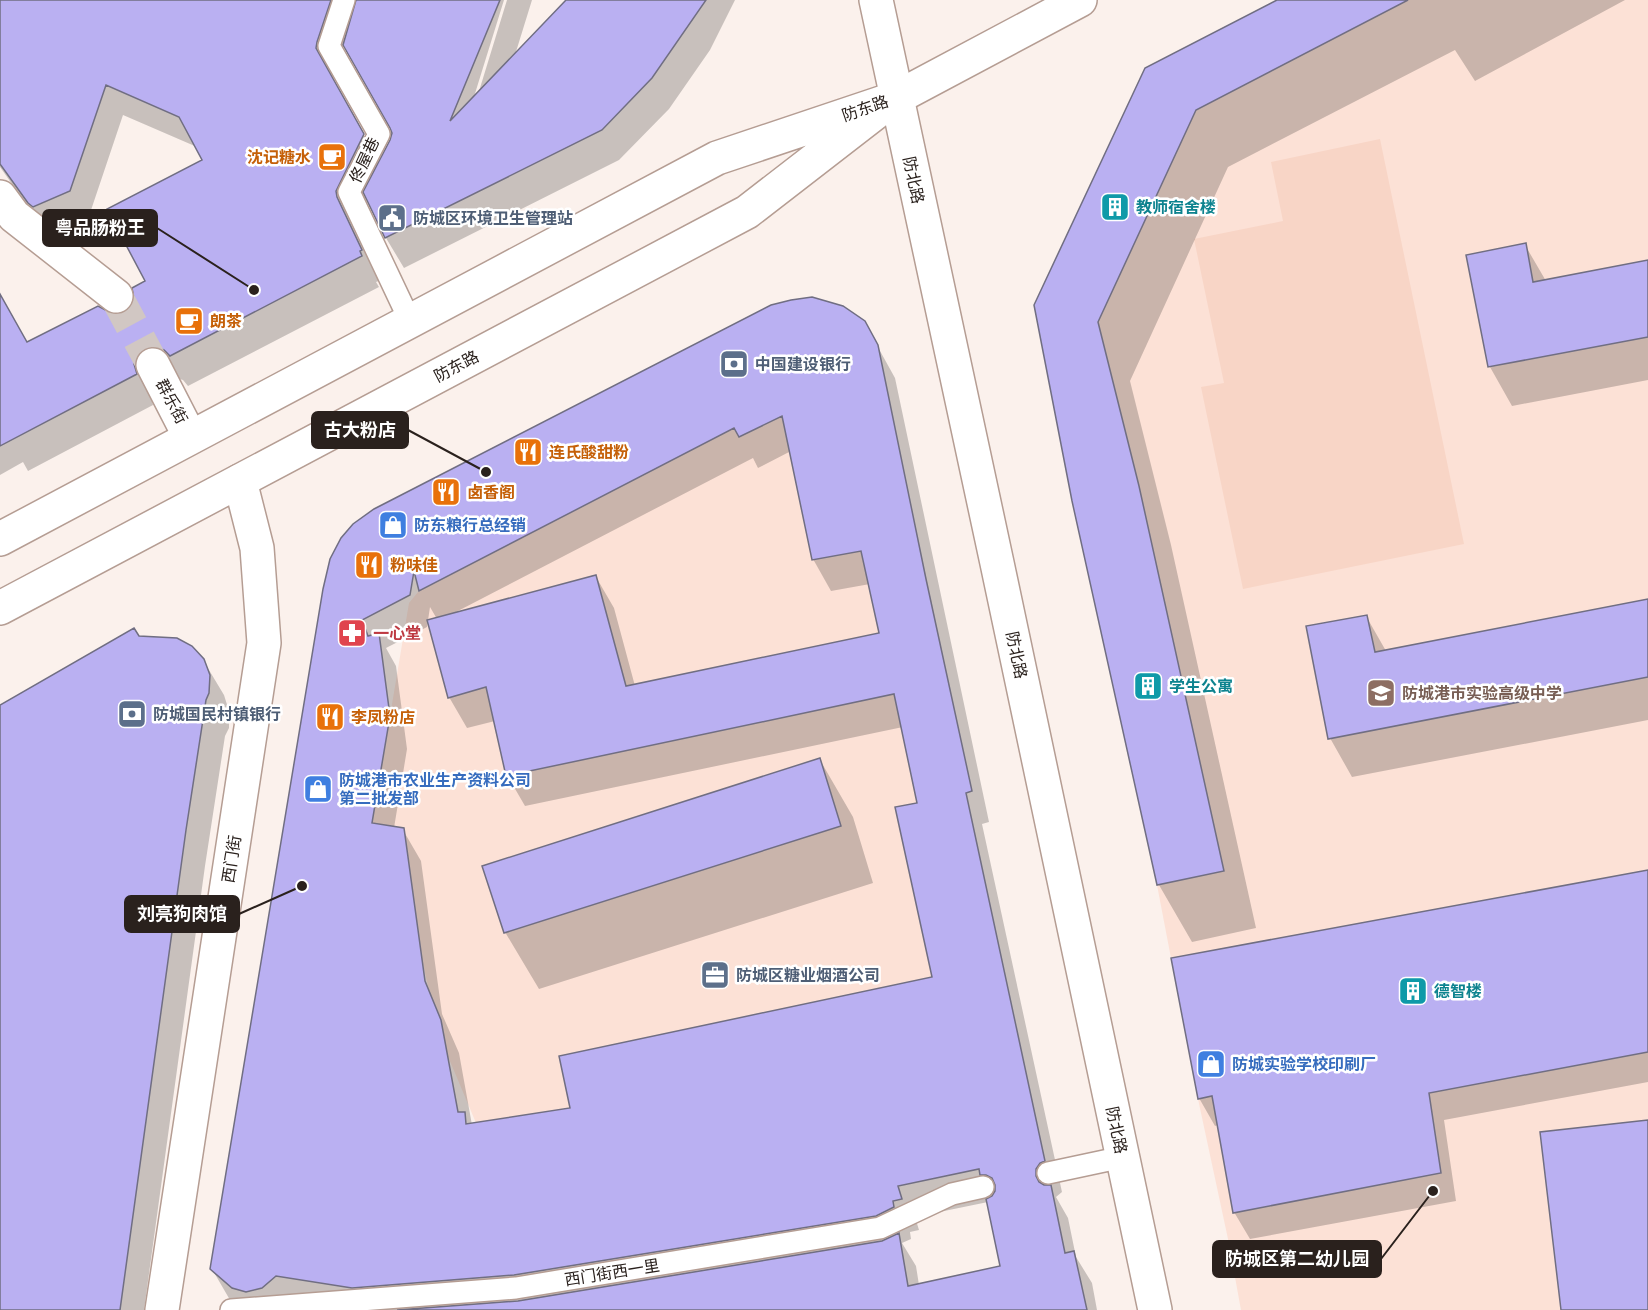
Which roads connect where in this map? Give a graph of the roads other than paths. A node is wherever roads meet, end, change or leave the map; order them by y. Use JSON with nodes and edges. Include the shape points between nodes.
{"nodes":[{"id":1,"x":344,"y":0,"type":"edge"},
{"id":2,"x":876,"y":0,"type":"edge"},
{"id":3,"x":1080,"y":0,"type":"edge"},
{"id":4,"x":896,"y":98,"type":"junction"},
{"id":5,"x":0,"y":197,"type":"edge"},
{"id":6,"x":116,"y":296,"type":"tunnel mouth"},
{"id":7,"x":410,"y":321,"type":"junction"},
{"id":8,"x":153,"y":365,"type":"tunnel mouth"},
{"id":9,"x":190,"y":437,"type":"junction"},
{"id":10,"x":240,"y":481,"type":"junction"},
{"id":11,"x":0,"y":539,"type":"edge"},
{"id":12,"x":0,"y":608,"type":"edge"},
{"id":13,"x":1123,"y":1157,"type":"junction"},
{"id":14,"x":1048,"y":1173,"type":"dead end"},
{"id":15,"x":983,"y":1187,"type":"dead end"},
{"id":16,"x":162,"y":1310,"type":"edge"},
{"id":17,"x":231,"y":1310,"type":"edge"},
{"id":18,"x":1155,"y":1310,"type":"edge"}],
"edges":[{"from":1,"to":7,"type":"lane","name":"佟屋巷","via":[[329,46],[379,134],[349,192]]},
{"from":2,"to":4,"type":"street","name":"防北路"},
{"from":3,"to":4,"type":"street","name":"防东路"},
{"from":4,"to":7,"type":"street","name":"防东路","via":[[717,158]]},
{"from":4,"to":10,"type":"street","name":"防东路","via":[[747,212]]},
{"from":4,"to":13,"type":"street","name":"防北路"},
{"from":5,"to":6,"type":"street","via":[[14,216]]},
{"from":7,"to":9,"type":"street","name":"防东路"},
{"from":8,"to":9,"type":"street","name":"群乐街"},
{"from":9,"to":11,"type":"street","name":"防东路"},
{"from":10,"to":12,"type":"street","name":"防东路"},
{"from":10,"to":16,"type":"street","name":"西门街","via":[[257,548],[264,643]]},
{"from":13,"to":14,"type":"lane"},
{"from":13,"to":18,"type":"street","name":"防北路"},
{"from":15,"to":17,"type":"lane","name":"西门街西一里","via":[[952,1194],[880,1228],[516,1288]]}]}
